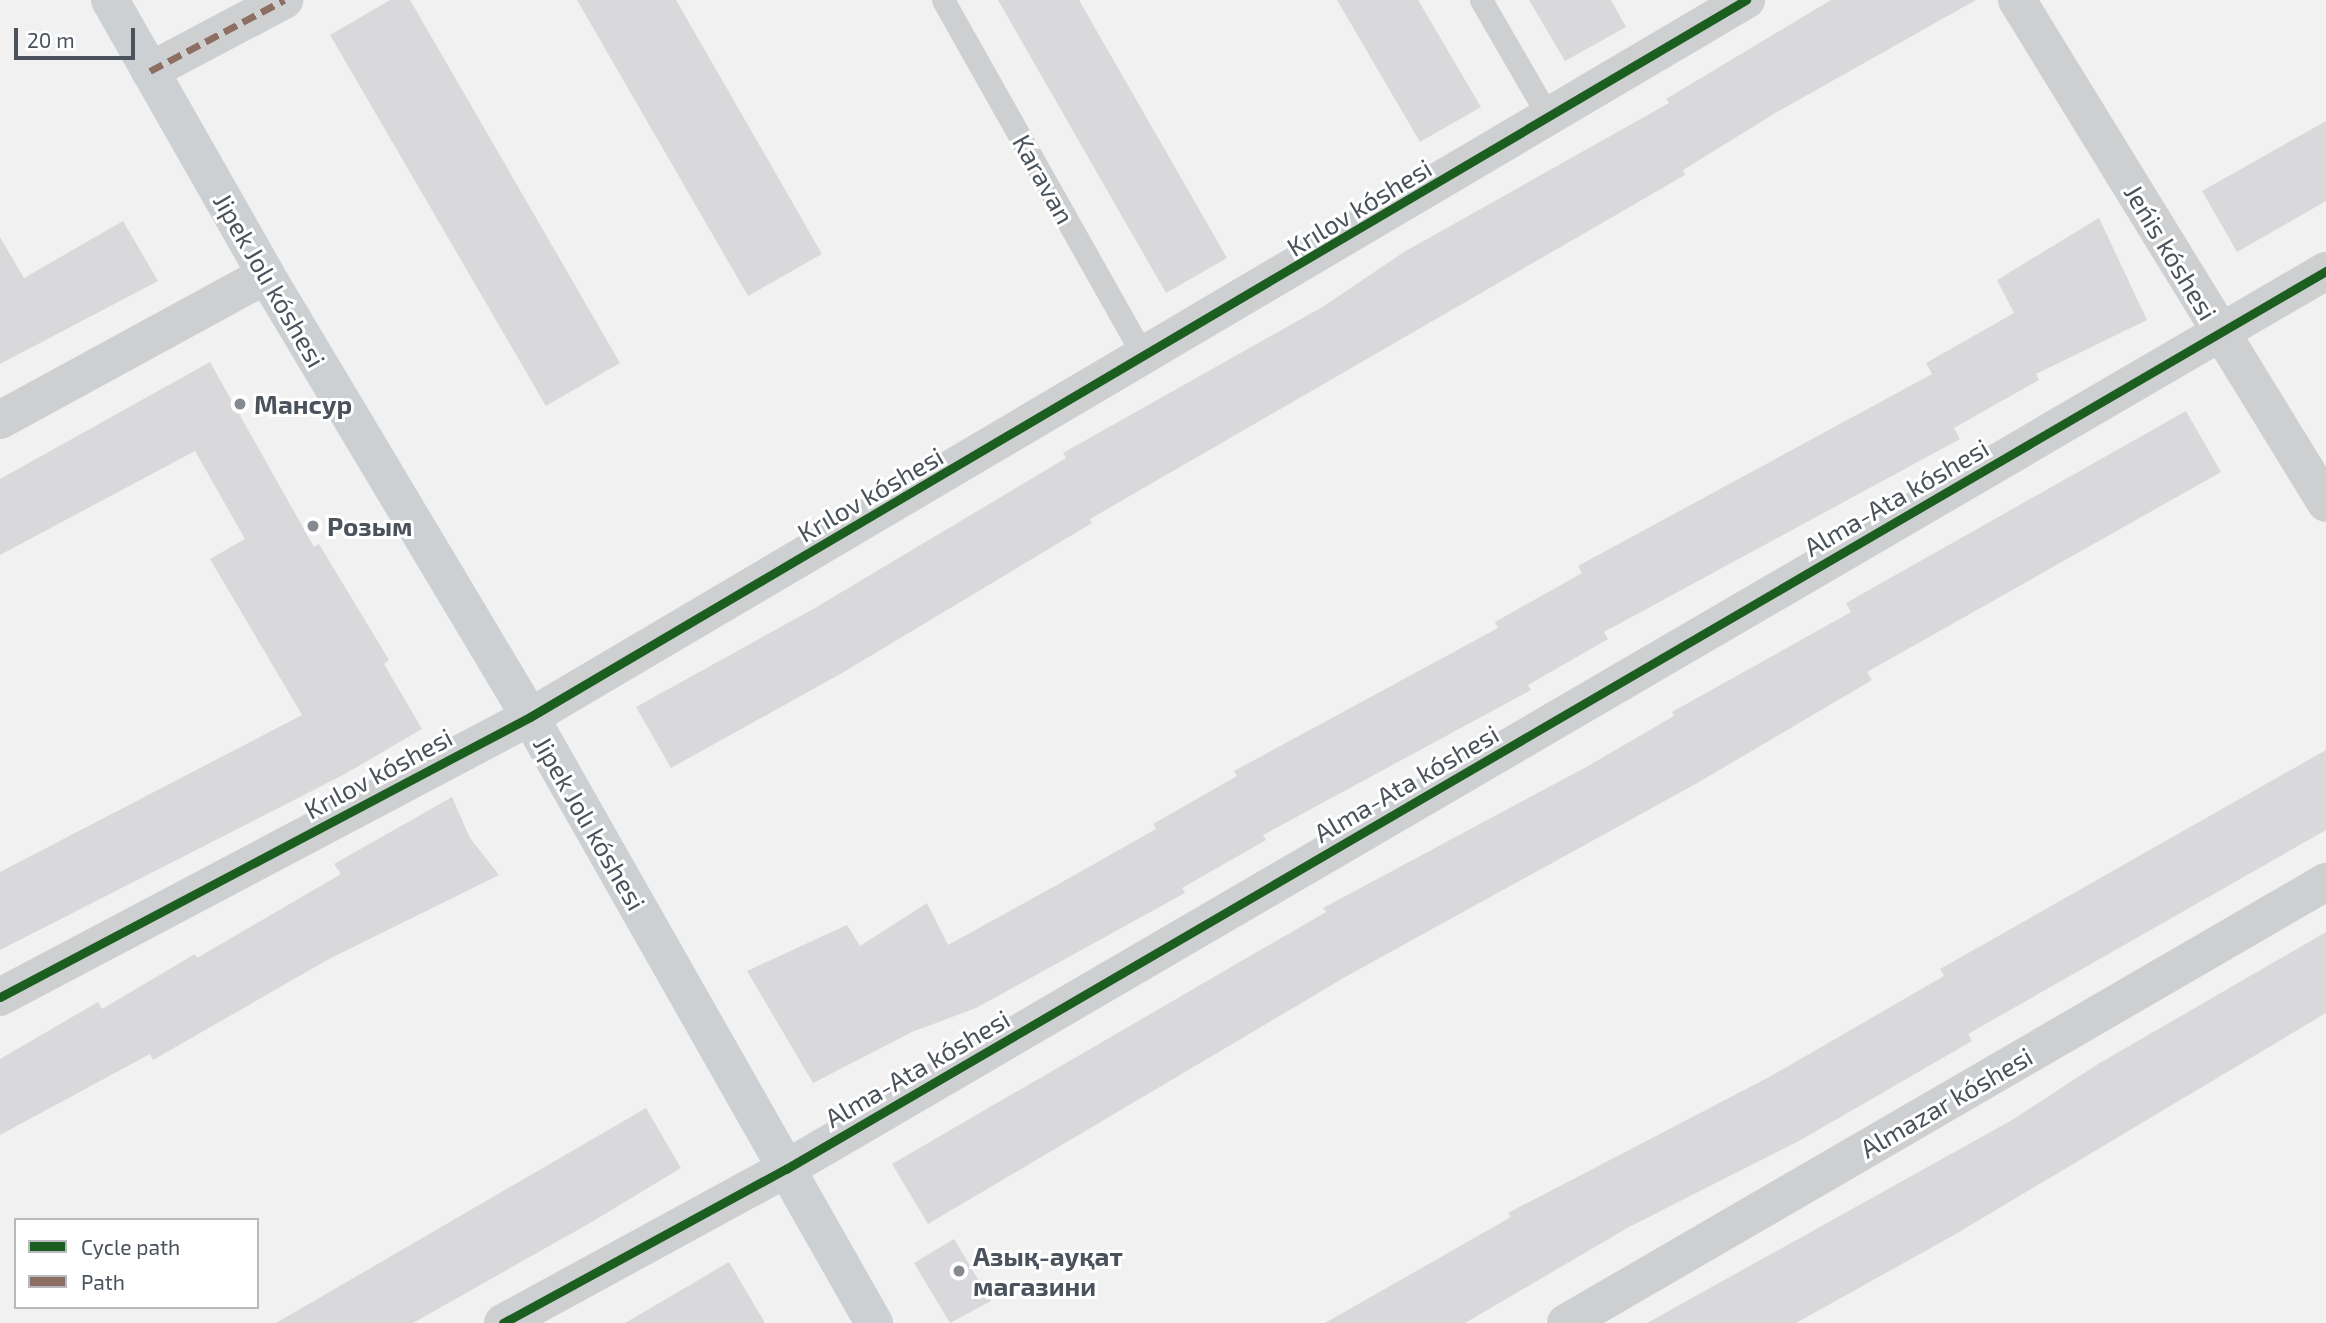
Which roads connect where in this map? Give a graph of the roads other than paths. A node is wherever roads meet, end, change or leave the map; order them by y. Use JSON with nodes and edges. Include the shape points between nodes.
{"nodes":[{"id":1,"x":110,"y":0,"type":"edge"},
{"id":2,"x":284,"y":0,"type":"edge"},
{"id":3,"x":943,"y":0,"type":"edge"},
{"id":4,"x":1481,"y":0,"type":"edge"},
{"id":5,"x":1746,"y":0,"type":"edge"},
{"id":6,"x":2017,"y":0,"type":"edge"},
{"id":7,"x":150,"y":71,"type":"junction"},
{"id":8,"x":1549,"y":118,"type":"junction"},
{"id":9,"x":2326,"y":271,"type":"edge"},
{"id":10,"x":266,"y":275,"type":"junction"},
{"id":11,"x":2221,"y":332,"type":"junction"},
{"id":12,"x":1145,"y":358,"type":"junction"},
{"id":13,"x":0,"y":420,"type":"edge"},
{"id":14,"x":2326,"y":503,"type":"edge"},
{"id":15,"x":530,"y":717,"type":"junction"},
{"id":16,"x":2326,"y":881,"type":"edge"},
{"id":17,"x":0,"y":997,"type":"edge"},
{"id":18,"x":786,"y":1169,"type":"junction"},
{"id":19,"x":503,"y":1323,"type":"edge"},
{"id":20,"x":874,"y":1323,"type":"edge"},
{"id":21,"x":1566,"y":1323,"type":"edge"}],
"edges":[{"from":1,"to":7,"type":"street","name":"Jipek Jolı kóshesi"},
{"from":2,"to":7,"type":"street"},
{"from":3,"to":12,"type":"lane","name":"Karavan"},
{"from":4,"to":8,"type":"lane"},
{"from":5,"to":8,"type":"street","name":"Krılov kóshesi"},
{"from":6,"to":11,"type":"street","name":"Jeńis kóshesi"},
{"from":7,"to":10,"type":"street","name":"Jipek Jolı kóshesi"},
{"from":8,"to":12,"type":"street","name":"Krılov kóshesi"},
{"from":9,"to":11,"type":"street","name":"Alma-Ata kóshesi"},
{"from":10,"to":13,"type":"street"},
{"from":10,"to":15,"type":"street","name":"Jipek Jolı kóshesi"},
{"from":11,"to":14,"type":"street","name":"Jeńis kóshesi"},
{"from":11,"to":18,"type":"street","name":"Alma-Ata kóshesi"},
{"from":12,"to":15,"type":"street","name":"Krılov kóshesi"},
{"from":15,"to":17,"type":"street","name":"Krılov kóshesi"},
{"from":15,"to":18,"type":"street","name":"Jipek Jolı kóshesi"},
{"from":16,"to":21,"type":"street","name":"Almazar kóshesi"},
{"from":18,"to":19,"type":"street","name":"Alma-Ata kóshesi"},
{"from":18,"to":20,"type":"street","name":"Jipek Jolı kóshesi"}]}
